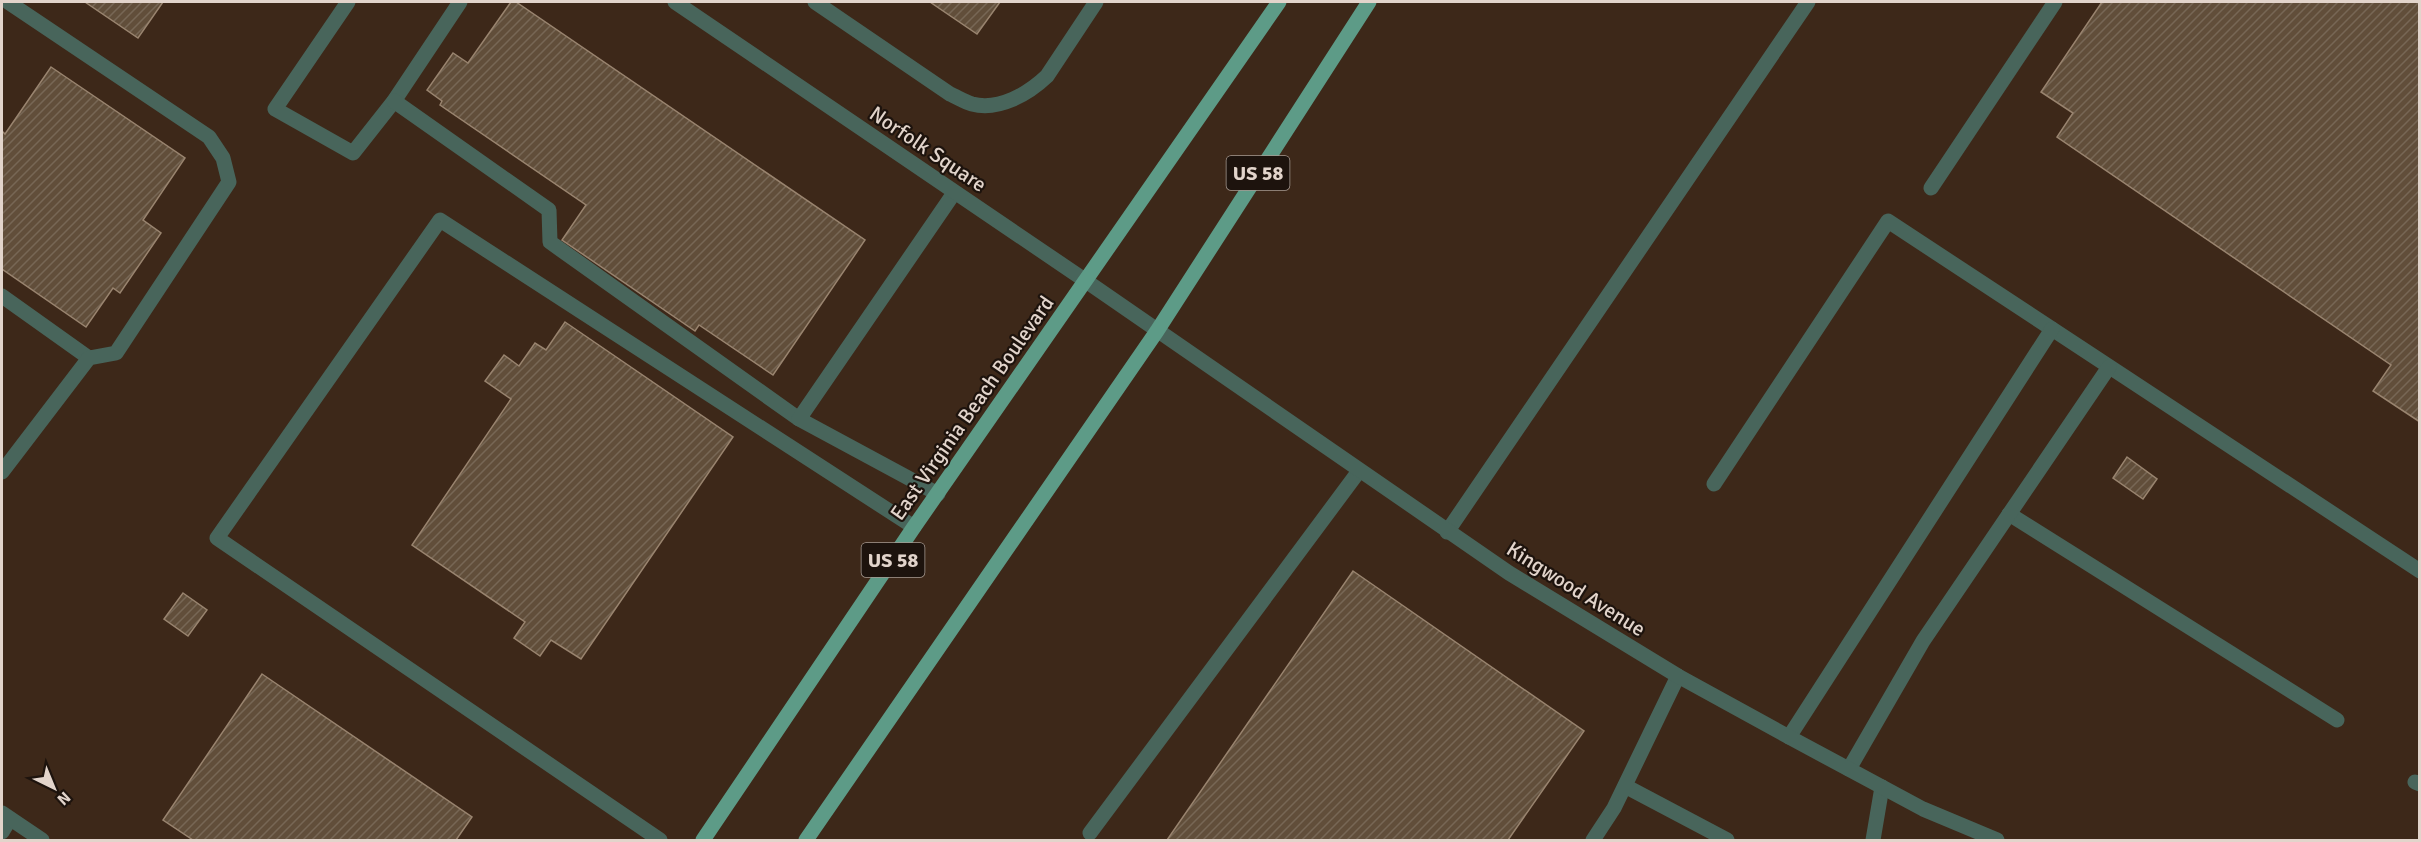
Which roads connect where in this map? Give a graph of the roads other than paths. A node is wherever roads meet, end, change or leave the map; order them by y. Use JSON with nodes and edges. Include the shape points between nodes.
{"nodes":[{"id":1,"x":8,"y":2,"type":"edge"},
{"id":2,"x":348,"y":2,"type":"edge"},
{"id":3,"x":460,"y":2,"type":"edge"},
{"id":4,"x":675,"y":2,"type":"edge"},
{"id":5,"x":815,"y":2,"type":"edge"},
{"id":6,"x":1096,"y":2,"type":"edge"},
{"id":7,"x":1279,"y":2,"type":"edge"},
{"id":8,"x":1369,"y":2,"type":"edge"},
{"id":9,"x":1808,"y":2,"type":"edge"},
{"id":10,"x":2055,"y":2,"type":"edge"},
{"id":11,"x":394,"y":102,"type":"junction"},
{"id":12,"x":1931,"y":188,"type":"dead end"},
{"id":13,"x":954,"y":193,"type":"junction"},
{"id":14,"x":1086,"y":281,"type":"junction"},
{"id":15,"x":2,"y":296,"type":"edge"},
{"id":16,"x":2052,"y":329,"type":"junction"},
{"id":17,"x":1157,"y":331,"type":"junction"},
{"id":18,"x":89,"y":358,"type":"junction"},
{"id":19,"x":2109,"y":368,"type":"junction"},
{"id":20,"x":799,"y":419,"type":"junction"},
{"id":21,"x":1359,"y":471,"type":"junction"},
{"id":22,"x":2,"y":472,"type":"edge"},
{"id":23,"x":1714,"y":484,"type":"dead end"},
{"id":24,"x":938,"y":494,"type":"junction"},
{"id":25,"x":2009,"y":514,"type":"junction"},
{"id":26,"x":914,"y":528,"type":"junction"},
{"id":27,"x":1448,"y":532,"type":"junction"},
{"id":28,"x":2420,"y":571,"type":"edge"},
{"id":29,"x":1678,"y":676,"type":"junction"},
{"id":30,"x":2337,"y":720,"type":"dead end"},
{"id":31,"x":1789,"y":737,"type":"junction"},
{"id":32,"x":1848,"y":769,"type":"junction"},
{"id":33,"x":1625,"y":786,"type":"junction"},
{"id":34,"x":1882,"y":787,"type":"junction"},
{"id":35,"x":4,"y":821,"type":"edge"},
{"id":36,"x":1090,"y":833,"type":"dead end"},
{"id":37,"x":42,"y":840,"type":"edge"},
{"id":38,"x":660,"y":840,"type":"edge"},
{"id":39,"x":703,"y":840,"type":"edge"},
{"id":40,"x":806,"y":840,"type":"edge"},
{"id":41,"x":1593,"y":840,"type":"edge"},
{"id":42,"x":1726,"y":840,"type":"edge"},
{"id":43,"x":1872,"y":840,"type":"edge"},
{"id":44,"x":1997,"y":840,"type":"edge"}],
"edges":[{"from":1,"to":18,"type":"street","via":[[209,136],[223,158],[229,182],[116,353]]},
{"from":2,"to":11,"type":"street","via":[[275,109],[353,153]]},
{"from":3,"to":11,"type":"street"},
{"from":4,"to":13,"type":"street","name":"Norfolk Square"},
{"from":5,"to":6,"type":"street","via":[[950,94],[973,104],[996,105],[1019,97],[1047,76]]},
{"from":7,"to":14,"type":"main road","name":"East Virginia Beach Boulevard","number":"US 58"},
{"from":8,"to":17,"type":"main road","number":"US 58"},
{"from":9,"to":27,"type":"street"},
{"from":10,"to":12,"type":"street"},
{"from":11,"to":20,"type":"street","via":[[549,210],[550,242]]},
{"from":13,"to":14,"type":"street","name":"Norfolk Square"},
{"from":13,"to":20,"type":"street"},
{"from":14,"to":17,"type":"street","name":"Norfolk Square"},
{"from":14,"to":24,"type":"main road","name":"East Virginia Beach Boulevard","number":"US 58"},
{"from":15,"to":18,"type":"street"},
{"from":16,"to":19,"type":"street"},
{"from":16,"to":23,"type":"street","via":[[1888,221]]},
{"from":16,"to":31,"type":"street"},
{"from":17,"to":21,"type":"street","name":"Kingwood Avenue"},
{"from":17,"to":40,"type":"main road","number":"US 58"},
{"from":18,"to":22,"type":"street"},
{"from":19,"to":25,"type":"street"},
{"from":19,"to":28,"type":"street"},
{"from":20,"to":24,"type":"street"},
{"from":21,"to":27,"type":"street","name":"Kingwood Avenue"},
{"from":21,"to":36,"type":"street"},
{"from":24,"to":26,"type":"main road","name":"East Virginia Beach Boulevard","number":"US 58"},
{"from":25,"to":30,"type":"street"},
{"from":25,"to":32,"type":"street","via":[[1923,641]]},
{"from":26,"to":38,"type":"street","via":[[440,220],[217,538]]},
{"from":26,"to":39,"type":"main road","name":"East Virginia Beach Boulevard","number":"US 58"},
{"from":27,"to":29,"type":"street","name":"Kingwood Avenue"},
{"from":29,"to":31,"type":"street","name":"Kingwood Avenue"},
{"from":29,"to":33,"type":"street"},
{"from":31,"to":32,"type":"street","name":"Kingwood Avenue"},
{"from":32,"to":34,"type":"street","name":"Kingwood Avenue"},
{"from":33,"to":41,"type":"street"},
{"from":33,"to":42,"type":"street"},
{"from":34,"to":43,"type":"street"},
{"from":34,"to":44,"type":"street","name":"Kingwood Avenue"},
{"from":35,"to":37,"type":"street"}]}
